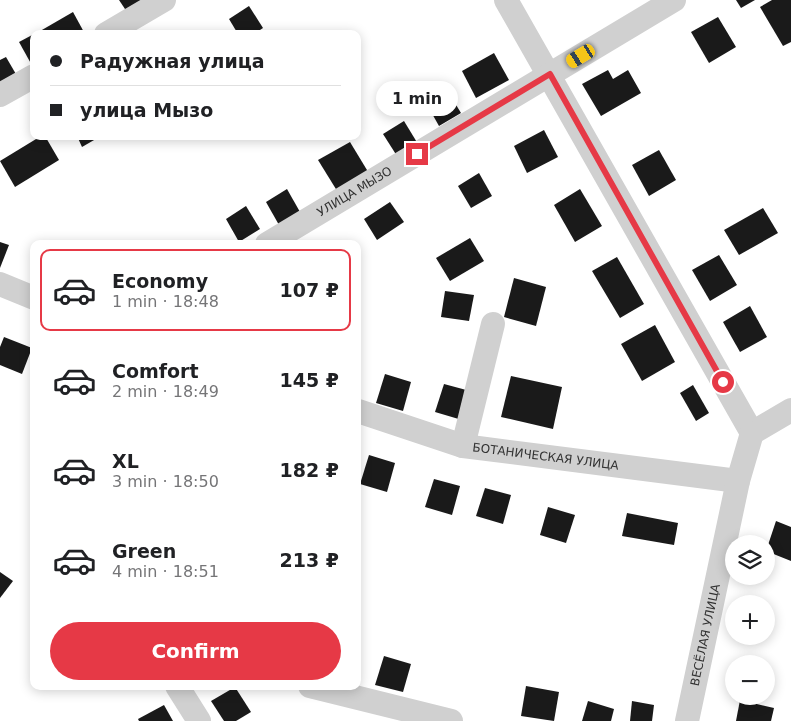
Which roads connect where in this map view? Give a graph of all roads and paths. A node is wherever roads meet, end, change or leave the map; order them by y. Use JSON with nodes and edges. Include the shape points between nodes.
{"nodes":[{"id":1,"x":164,"y":0,"type":"edge"},
{"id":2,"x":506,"y":0,"type":"edge"},
{"id":3,"x":674,"y":0,"type":"edge"},
{"id":4,"x":113,"y":30,"type":"edge"},
{"id":5,"x":550,"y":74,"type":"junction"},
{"id":6,"x":30,"y":78,"type":"edge"},
{"id":7,"x":0,"y":95,"type":"edge"},
{"id":8,"x":274,"y":240,"type":"edge"},
{"id":9,"x":0,"y":284,"type":"edge"},
{"id":10,"x":30,"y":296,"type":"edge"},
{"id":11,"x":493,"y":324,"type":"dead end"},
{"id":12,"x":791,"y":410,"type":"edge"},
{"id":13,"x":361,"y":412,"type":"edge"},
{"id":14,"x":752,"y":433,"type":"junction"},
{"id":15,"x":463,"y":446,"type":"junction"},
{"id":16,"x":738,"y":481,"type":"junction"},
{"id":17,"x":180,"y":690,"type":"edge"},
{"id":18,"x":326,"y":690,"type":"edge"},
{"id":19,"x":199,"y":721,"type":"edge"},
{"id":20,"x":451,"y":721,"type":"edge"},
{"id":21,"x":687,"y":721,"type":"edge"}],
"edges":[{"from":1,"to":4,"type":"street"},
{"from":2,"to":5,"type":"street"},
{"from":3,"to":5,"type":"street","name":"УЛИЦА МЫЗО"},
{"from":5,"to":8,"type":"street","name":"УЛИЦА МЫЗО"},
{"from":5,"to":14,"type":"street"},
{"from":6,"to":7,"type":"street"},
{"from":9,"to":10,"type":"street"},
{"from":11,"to":15,"type":"street"},
{"from":12,"to":14,"type":"street"},
{"from":13,"to":15,"type":"street","name":"БОТАНИЧЕСКАЯ УЛИЦА"},
{"from":14,"to":16,"type":"street","name":"ВЕСЁЛАЯ УЛИЦА"},
{"from":15,"to":16,"type":"street","name":"БОТАНИЧЕСКАЯ УЛИЦА"},
{"from":16,"to":21,"type":"street","name":"ВЕСЁЛАЯ УЛИЦА"},
{"from":17,"to":19,"type":"street"},
{"from":18,"to":20,"type":"street"}]}
